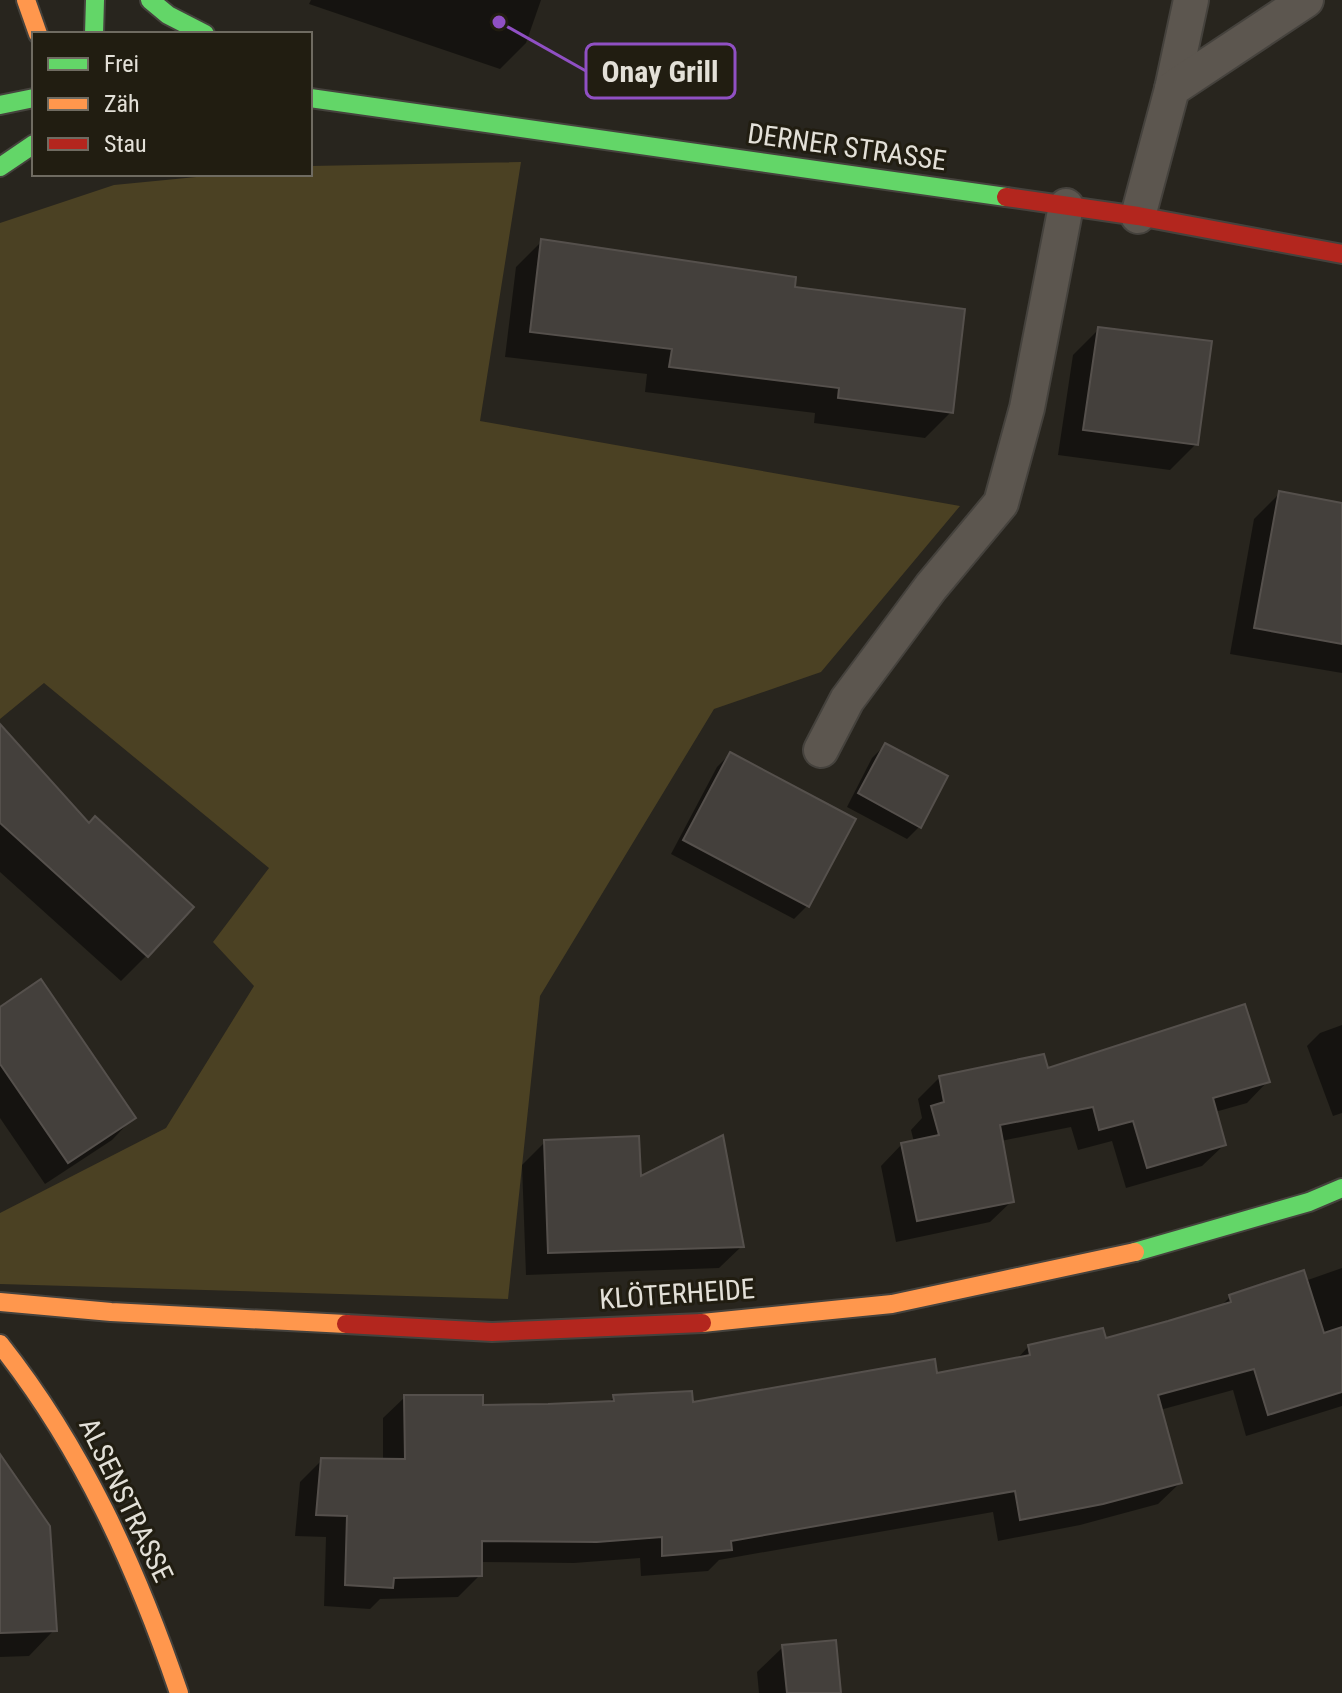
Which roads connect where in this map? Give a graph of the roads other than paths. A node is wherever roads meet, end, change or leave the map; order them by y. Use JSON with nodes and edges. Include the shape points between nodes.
{"nodes":[{"id":1,"x":26,"y":0,"type":"edge"},
{"id":2,"x":95,"y":0,"type":"edge"},
{"id":3,"x":150,"y":0,"type":"edge"},
{"id":4,"x":1191,"y":0,"type":"edge"},
{"id":5,"x":1306,"y":0,"type":"edge"},
{"id":6,"x":37,"y":32,"type":"edge"},
{"id":7,"x":94,"y":32,"type":"edge"},
{"id":8,"x":201,"y":32,"type":"edge"},
{"id":9,"x":312,"y":89,"type":"edge"},
{"id":10,"x":1172,"y":89,"type":"junction"},
{"id":11,"x":32,"y":98,"type":"edge"},
{"id":12,"x":312,"y":98,"type":"edge"},
{"id":13,"x":342,"y":104,"type":"junction"},
{"id":14,"x":0,"y":105,"type":"edge"},
{"id":15,"x":312,"y":109,"type":"edge"},
{"id":16,"x":32,"y":148,"type":"edge"},
{"id":17,"x":0,"y":167,"type":"edge"},
{"id":18,"x":1066,"y":206,"type":"junction"},
{"id":19,"x":1138,"y":216,"type":"junction"},
{"id":20,"x":1342,"y":254,"type":"edge"},
{"id":21,"x":821,"y":750,"type":"dead end"},
{"id":22,"x":1342,"y":1188,"type":"edge"},
{"id":23,"x":0,"y":1302,"type":"edge"},
{"id":24,"x":0,"y":1344,"type":"edge"},
{"id":25,"x":179,"y":1693,"type":"edge"}],
"edges":[{"from":1,"to":6,"type":"street"},
{"from":2,"to":7,"type":"street"},
{"from":3,"to":8,"type":"street"},
{"from":4,"to":10,"type":"lane"},
{"from":5,"to":10,"type":"lane"},
{"from":9,"to":13,"type":"street","name":"DERNER STRASSE"},
{"from":10,"to":19,"type":"lane"},
{"from":11,"to":14,"type":"street"},
{"from":12,"to":13,"type":"street","name":"DERNER STRASSE"},
{"from":13,"to":15,"type":"street","name":"DERNER STRASSE"},
{"from":13,"to":18,"type":"street","name":"DERNER STRASSE"},
{"from":16,"to":17,"type":"street"},
{"from":18,"to":19,"type":"street","name":"DERNER STRASSE"},
{"from":18,"to":21,"type":"lane","via":[[1027,408],[1001,503],[847,700]]},
{"from":19,"to":20,"type":"street","name":"DERNER STRASSE"},
{"from":22,"to":23,"type":"street","name":"KLÖTERHEIDE","via":[[1086,1265],[892,1304],[693,1324],[492,1332]]},
{"from":24,"to":25,"type":"street","name":"ALSENSTRASSE","via":[[52,1413],[96,1491],[137,1578]]}]}
